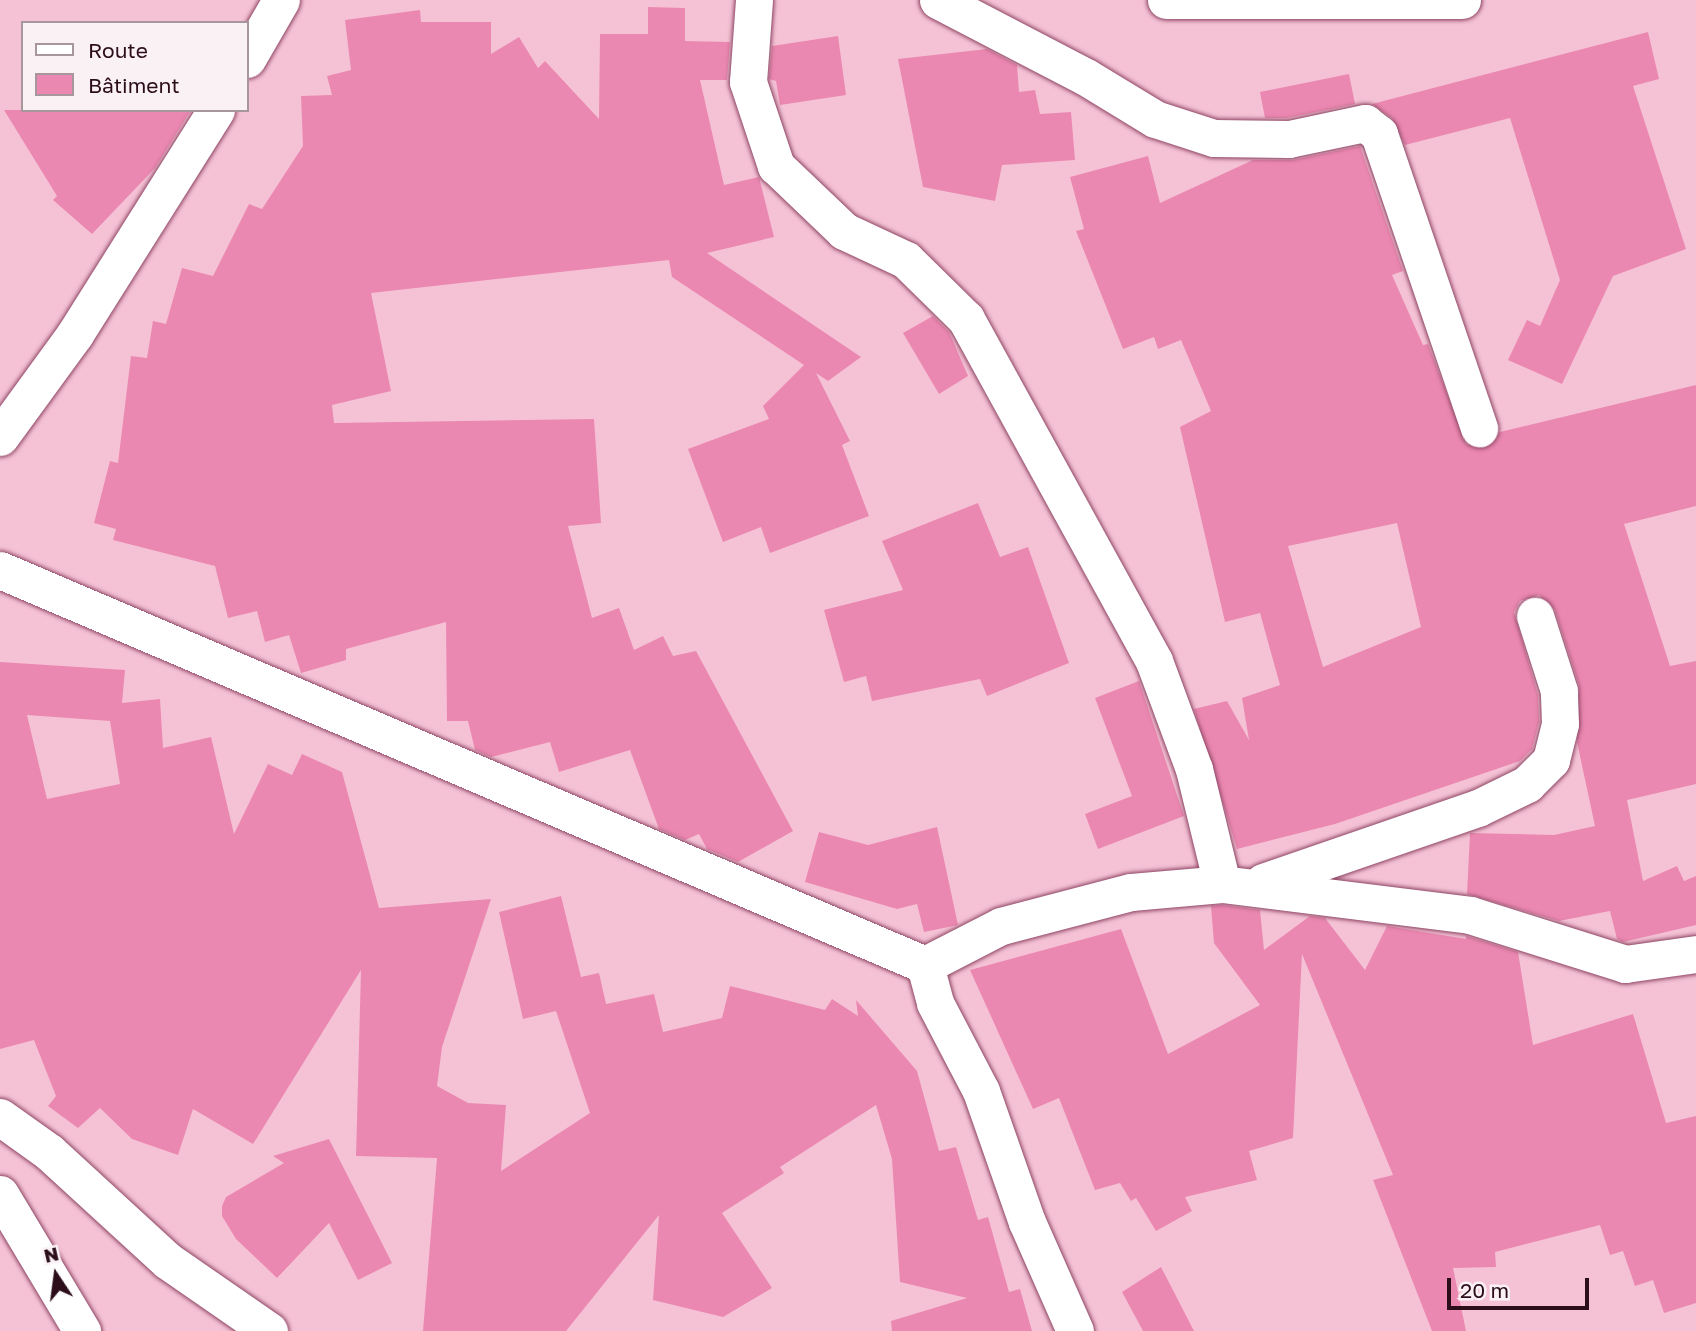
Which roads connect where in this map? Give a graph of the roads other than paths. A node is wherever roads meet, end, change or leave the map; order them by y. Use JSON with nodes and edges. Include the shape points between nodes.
{"nodes":[{"id":1,"x":281,"y":0,"type":"edge"},
{"id":2,"x":754,"y":0,"type":"edge"},
{"id":3,"x":939,"y":0,"type":"edge"},
{"id":4,"x":1166,"y":0,"type":"edge"},
{"id":5,"x":1462,"y":0,"type":"edge"},
{"id":6,"x":248,"y":56,"type":"edge"},
{"id":7,"x":215,"y":112,"type":"edge"},
{"id":8,"x":1479,"y":428,"type":"dead end"},
{"id":9,"x":0,"y":437,"type":"edge"},
{"id":10,"x":0,"y":570,"type":"edge"},
{"id":11,"x":1535,"y":616,"type":"dead end"},
{"id":12,"x":1239,"y":884,"type":"junction"},
{"id":13,"x":1696,"y":954,"type":"edge"},
{"id":14,"x":925,"y":965,"type":"junction"},
{"id":15,"x":0,"y":1117,"type":"edge"},
{"id":16,"x":0,"y":1194,"type":"edge"},
{"id":17,"x":82,"y":1331,"type":"edge"},
{"id":18,"x":269,"y":1331,"type":"edge"},
{"id":19,"x":1075,"y":1331,"type":"edge"}],
"edges":[{"from":1,"to":6,"type":"street"},
{"from":2,"to":12,"type":"street","via":[[748,82],[776,166],[844,232],[906,260],[966,319],[1154,660]]},
{"from":3,"to":8,"type":"street","via":[[1086,77],[1154,119],[1214,138],[1289,139],[1365,123],[1379,134]]},
{"from":4,"to":5,"type":"street"},
{"from":7,"to":9,"type":"street","via":[[75,334]]},
{"from":10,"to":14,"type":"street"},
{"from":11,"to":12,"type":"street","via":[[1559,691],[1560,724],[1551,760],[1527,784],[1478,808]]},
{"from":12,"to":13,"type":"street","via":[[1470,915],[1625,964]]},
{"from":12,"to":14,"type":"street","via":[[1131,892],[1001,926]]},
{"from":14,"to":19,"type":"street","via":[[935,1003],[981,1091],[1027,1222]]},
{"from":15,"to":18,"type":"street","via":[[49,1152],[168,1261]]},
{"from":16,"to":17,"type":"street"}]}
